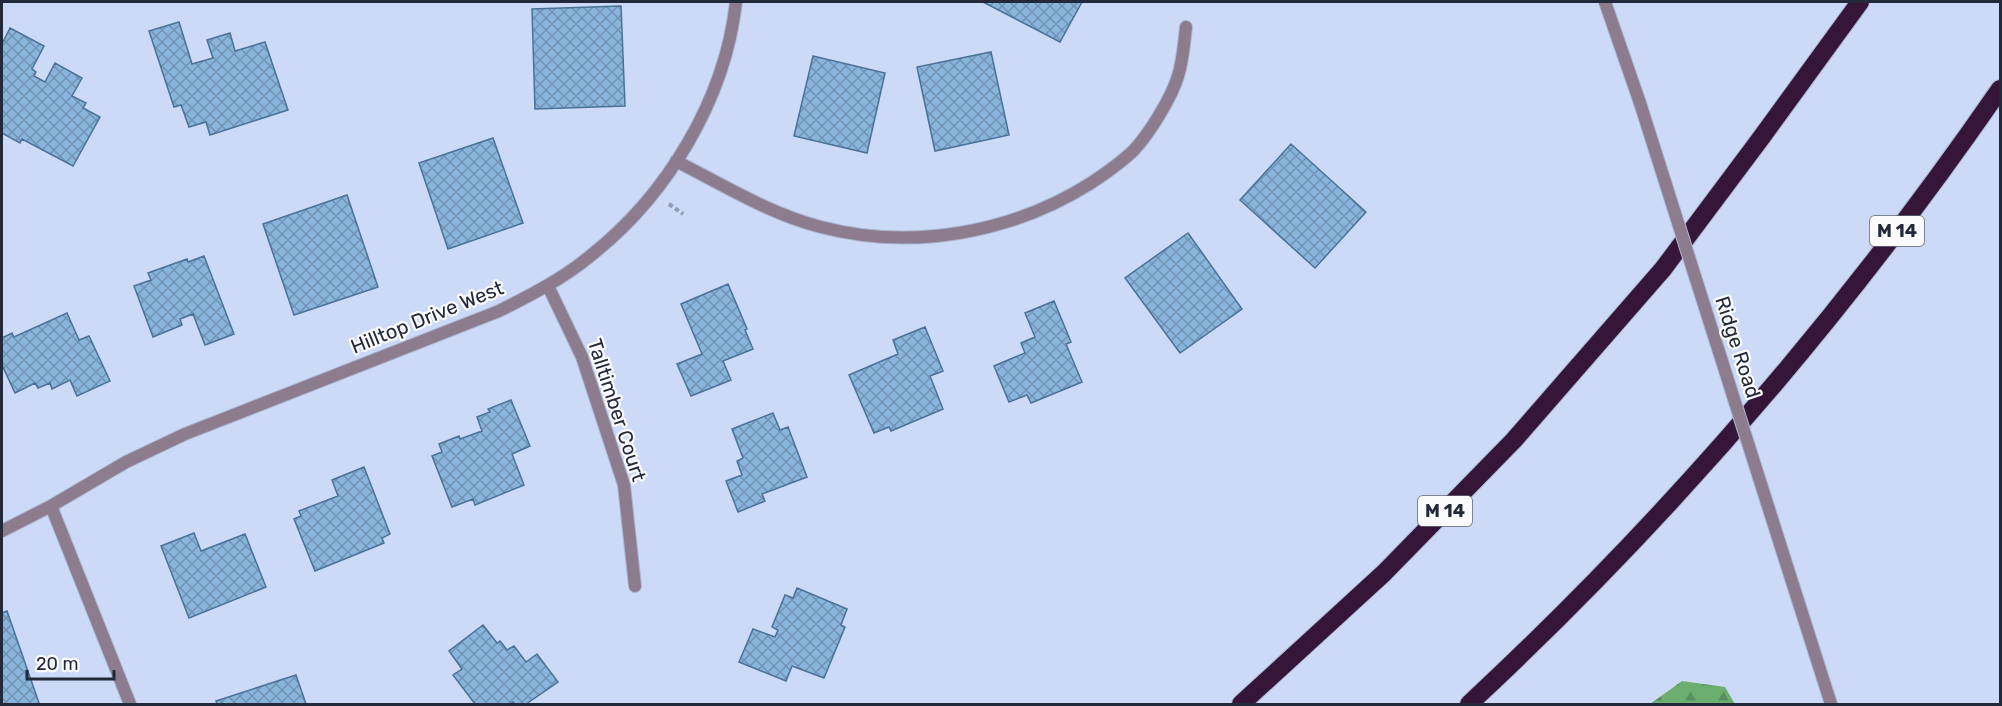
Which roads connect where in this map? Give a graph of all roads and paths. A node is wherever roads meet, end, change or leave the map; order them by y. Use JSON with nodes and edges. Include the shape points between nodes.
{"nodes":[{"id":1,"x":736,"y":2,"type":"edge"},
{"id":2,"x":1605,"y":2,"type":"edge"},
{"id":3,"x":1860,"y":2,"type":"edge"},
{"id":4,"x":1186,"y":27,"type":"dead end"},
{"id":5,"x":2001,"y":89,"type":"edge"},
{"id":6,"x":676,"y":161,"type":"junction"},
{"id":7,"x":668,"y":203,"type":"dead end"},
{"id":8,"x":682,"y":214,"type":"dead end"},
{"id":9,"x":548,"y":286,"type":"junction"},
{"id":10,"x":51,"y":506,"type":"junction"},
{"id":11,"x":2,"y":531,"type":"edge"},
{"id":12,"x":635,"y":586,"type":"dead end"},
{"id":13,"x":130,"y":705,"type":"edge"},
{"id":14,"x":1241,"y":705,"type":"edge"},
{"id":15,"x":1468,"y":705,"type":"edge"},
{"id":16,"x":1831,"y":705,"type":"edge"}],
"edges":[{"from":1,"to":6,"type":"street","name":"Hilltop Drive West","via":[[729,44],[714,89]]},
{"from":2,"to":16,"type":"street","name":"Ridge Road","bridge":true},
{"from":3,"to":14,"type":"highway","number":"M 14","via":[[1663,269],[1514,440],[1384,573]]},
{"from":4,"to":6,"type":"street","via":[[1178,76],[1155,122],[1135,149],[1075,193],[1006,223],[945,236],[849,233],[773,210]]},
{"from":5,"to":15,"type":"highway","number":"M 14","via":[[1856,285],[1773,385],[1621,553]]},
{"from":6,"to":9,"type":"street","name":"Hilltop Drive West","via":[[650,198],[617,234]]},
{"from":7,"to":8,"type":"path"},
{"from":9,"to":10,"type":"street","name":"Hilltop Drive West","via":[[499,311],[185,434],[126,462]]},
{"from":9,"to":12,"type":"street","name":"Talltimber Court","via":[[582,357],[624,485]]},
{"from":10,"to":11,"type":"street","name":"Hilltop Drive West"},
{"from":10,"to":13,"type":"street"}]}
